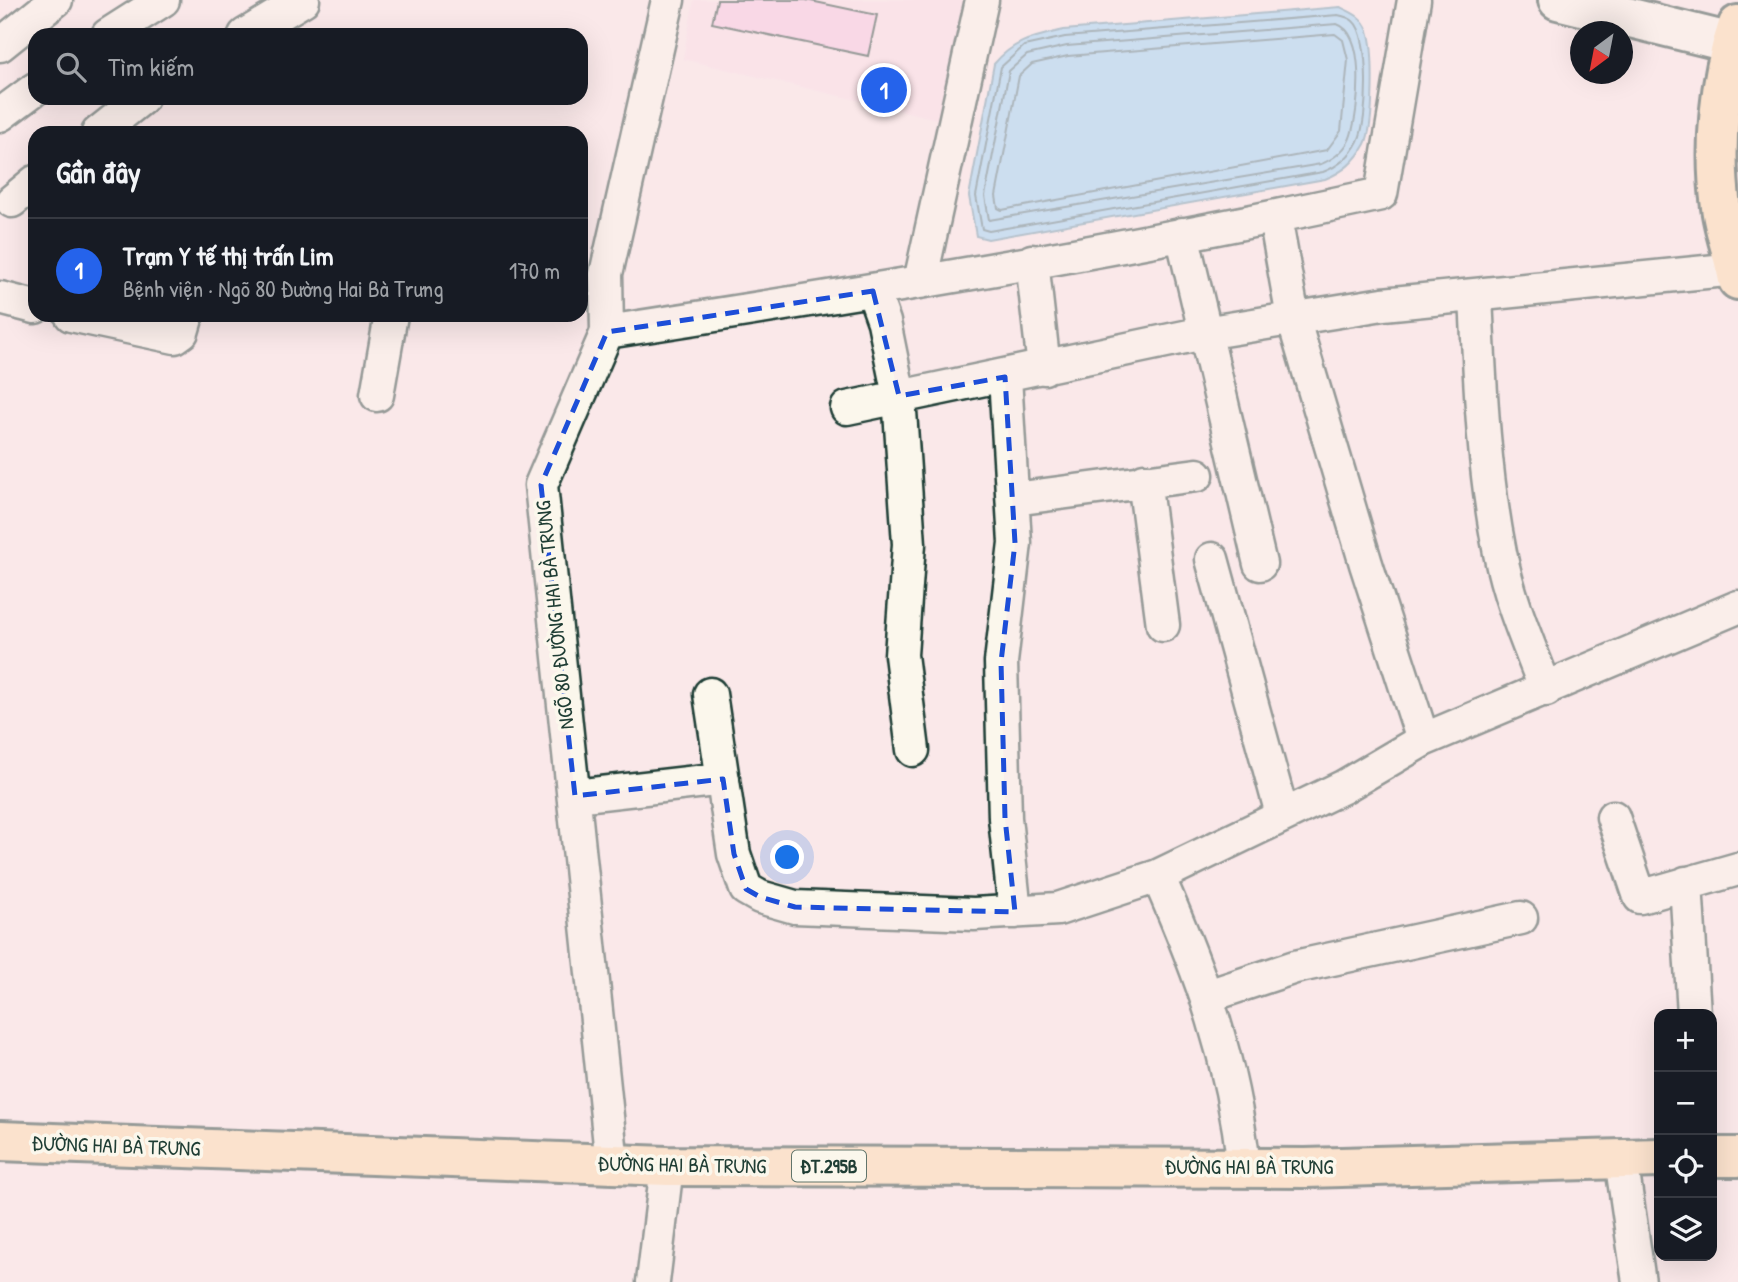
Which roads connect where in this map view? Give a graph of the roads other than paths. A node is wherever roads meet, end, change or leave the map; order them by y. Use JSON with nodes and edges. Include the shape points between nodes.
{"nodes":[{"id":1,"x":56,"y":0,"type":"edge"},
{"id":2,"x":163,"y":0,"type":"edge"},
{"id":3,"x":303,"y":0,"type":"edge"},
{"id":4,"x":668,"y":0,"type":"edge"},
{"id":5,"x":982,"y":0,"type":"edge"},
{"id":6,"x":1414,"y":0,"type":"edge"},
{"id":7,"x":1558,"y":0,"type":"edge"},
{"id":8,"x":119,"y":28,"type":"edge"},
{"id":9,"x":257,"y":28,"type":"edge"},
{"id":10,"x":1735,"y":34,"type":"edge"},
{"id":11,"x":0,"y":45,"type":"edge"},
{"id":12,"x":28,"y":94,"type":"edge"},
{"id":13,"x":133,"y":105,"type":"edge"},
{"id":14,"x":0,"y":115,"type":"edge"},
{"id":15,"x":107,"y":126,"type":"edge"},
{"id":16,"x":1275,"y":217,"type":"junction"},
{"id":17,"x":1182,"y":234,"type":"junction"},
{"id":18,"x":1032,"y":261,"type":"junction"},
{"id":19,"x":594,"y":273,"type":"edge"},
{"id":20,"x":1737,"y":275,"type":"edge"},
{"id":21,"x":920,"y":282,"type":"junction"},
{"id":22,"x":873,"y":291,"type":"junction"},
{"id":23,"x":1476,"y":296,"type":"junction"},
{"id":24,"x":0,"y":298,"type":"edge"},
{"id":25,"x":28,"y":305,"type":"edge"},
{"id":26,"x":1293,"y":318,"type":"junction"},
{"id":27,"x":104,"y":322,"type":"edge"},
{"id":28,"x":191,"y":322,"type":"edge"},
{"id":29,"x":390,"y":322,"type":"edge"},
{"id":30,"x":607,"y":332,"type":"junction"},
{"id":31,"x":1204,"y":333,"type":"junction"},
{"id":32,"x":1045,"y":368,"type":"junction"},
{"id":33,"x":1005,"y":377,"type":"junction"},
{"id":34,"x":377,"y":395,"type":"dead end"},
{"id":35,"x":899,"y":396,"type":"junction"},
{"id":36,"x":847,"y":408,"type":"dead end"},
{"id":37,"x":1197,"y":475,"type":"dead end"},
{"id":38,"x":1144,"y":480,"type":"junction"},
{"id":39,"x":1014,"y":499,"type":"junction"},
{"id":40,"x":1212,"y":559,"type":"dead end"},
{"id":41,"x":1260,"y":564,"type":"dead end"},
{"id":42,"x":1738,"y":607,"type":"edge"},
{"id":43,"x":1163,"y":625,"type":"dead end"},
{"id":44,"x":1546,"y":690,"type":"junction"},
{"id":45,"x":710,"y":694,"type":"dead end"},
{"id":46,"x":1423,"y":740,"type":"junction"},
{"id":47,"x":913,"y":750,"type":"dead end"},
{"id":48,"x":723,"y":779,"type":"junction"},
{"id":49,"x":575,"y":796,"type":"junction"},
{"id":50,"x":1282,"y":814,"type":"junction"},
{"id":51,"x":1613,"y":817,"type":"dead end"},
{"id":52,"x":1738,"y":869,"type":"edge"},
{"id":53,"x":1158,"y":876,"type":"junction"},
{"id":54,"x":1686,"y":883,"type":"junction"},
{"id":55,"x":1015,"y":912,"type":"junction"},
{"id":56,"x":1521,"y":918,"type":"dead end"},
{"id":57,"x":1208,"y":996,"type":"junction"},
{"id":58,"x":1694,"y":1009,"type":"edge"},
{"id":59,"x":0,"y":1141,"type":"edge"},
{"id":60,"x":1717,"y":1157,"type":"edge"},
{"id":61,"x":1738,"y":1157,"type":"edge"},
{"id":62,"x":1654,"y":1158,"type":"edge"},
{"id":63,"x":1620,"y":1160,"type":"junction"},
{"id":64,"x":612,"y":1164,"type":"junction"},
{"id":65,"x":667,"y":1166,"type":"junction"},
{"id":66,"x":1244,"y":1167,"type":"junction"},
{"id":67,"x":653,"y":1282,"type":"edge"},
{"id":68,"x":1639,"y":1282,"type":"edge"}],
"edges":[{"from":1,"to":11,"type":"street"},
{"from":2,"to":8,"type":"street"},
{"from":3,"to":9,"type":"street"},
{"from":4,"to":19,"type":"street","name":"NGÕ 80 ĐƯỜNG HAI BÀ TRƯNG"},
{"from":5,"to":21,"type":"street"},
{"from":6,"to":16,"type":"street","via":[[1381,194]]},
{"from":7,"to":10,"type":"street"},
{"from":10,"to":20,"type":"main road","via":[[1719,117],[1719,168],[1721,207]]},
{"from":12,"to":14,"type":"street"},
{"from":13,"to":15,"type":"street"},
{"from":16,"to":17,"type":"street"},
{"from":16,"to":26,"type":"street"},
{"from":17,"to":18,"type":"street"},
{"from":17,"to":31,"type":"street"},
{"from":18,"to":21,"type":"street"},
{"from":18,"to":32,"type":"street"},
{"from":19,"to":30,"type":"street","name":"NGÕ 80 ĐƯỜNG HAI BÀ TRƯNG"},
{"from":20,"to":23,"type":"street"},
{"from":21,"to":22,"type":"street"},
{"from":22,"to":30,"type":"street"},
{"from":22,"to":35,"type":"street"},
{"from":23,"to":26,"type":"street"},
{"from":23,"to":44,"type":"street","via":[[1479,366],[1500,553],[1517,615]]},
{"from":24,"to":25,"type":"street"},
{"from":26,"to":31,"type":"street"},
{"from":26,"to":46,"type":"street"},
{"from":27,"to":28,"type":"street","via":[[175,337]]},
{"from":29,"to":34,"type":"street"},
{"from":30,"to":49,"type":"street","name":"NGÕ 80 ĐƯỜNG HAI BÀ TRƯNG","via":[[541,485]]},
{"from":31,"to":32,"type":"street"},
{"from":31,"to":41,"type":"street"},
{"from":32,"to":33,"type":"street"},
{"from":33,"to":35,"type":"street"},
{"from":33,"to":39,"type":"street"},
{"from":35,"to":36,"type":"street"},
{"from":35,"to":47,"type":"street","via":[[909,544],[901,655]]},
{"from":37,"to":38,"type":"street"},
{"from":38,"to":39,"type":"street"},
{"from":38,"to":43,"type":"street"},
{"from":39,"to":55,"type":"street","via":[[1015,543],[1001,662],[1005,818]]},
{"from":40,"to":50,"type":"street"},
{"from":42,"to":44,"type":"street"},
{"from":44,"to":46,"type":"street"},
{"from":45,"to":48,"type":"street"},
{"from":46,"to":50,"type":"street","via":[[1343,787]]},
{"from":48,"to":49,"type":"street"},
{"from":48,"to":55,"type":"street","via":[[734,854],[746,889],[760,897],[795,907]]},
{"from":49,"to":64,"type":"street","name":"NGÕ 80 ĐƯỜNG HAI BÀ TRƯNG"},
{"from":50,"to":53,"type":"street"},
{"from":51,"to":54,"type":"street","via":[[1640,897]]},
{"from":52,"to":54,"type":"street"},
{"from":53,"to":55,"type":"street","via":[[1058,909]]},
{"from":53,"to":57,"type":"street"},
{"from":54,"to":58,"type":"street"},
{"from":56,"to":57,"type":"street","via":[[1295,967]]},
{"from":57,"to":66,"type":"street","via":[[1227,1058]]},
{"from":59,"to":64,"type":"main road","name":"ĐƯỜNG HAI BÀ TRƯNG","number":"ĐT.295B"},
{"from":60,"to":61,"type":"main road"},
{"from":62,"to":63,"type":"main road","name":"ĐƯỜNG HAI BÀ TRƯNG","number":"ĐT.295B"},
{"from":63,"to":66,"type":"main road","name":"ĐƯỜNG HAI BÀ TRƯNG","number":"ĐT.295B"},
{"from":63,"to":68,"type":"street"},
{"from":64,"to":65,"type":"main road","name":"ĐƯỜNG HAI BÀ TRƯNG","number":"ĐT.295B"},
{"from":65,"to":66,"type":"main road","name":"ĐƯỜNG HAI BÀ TRƯNG","number":"ĐT.295B"},
{"from":65,"to":67,"type":"street"}]}
